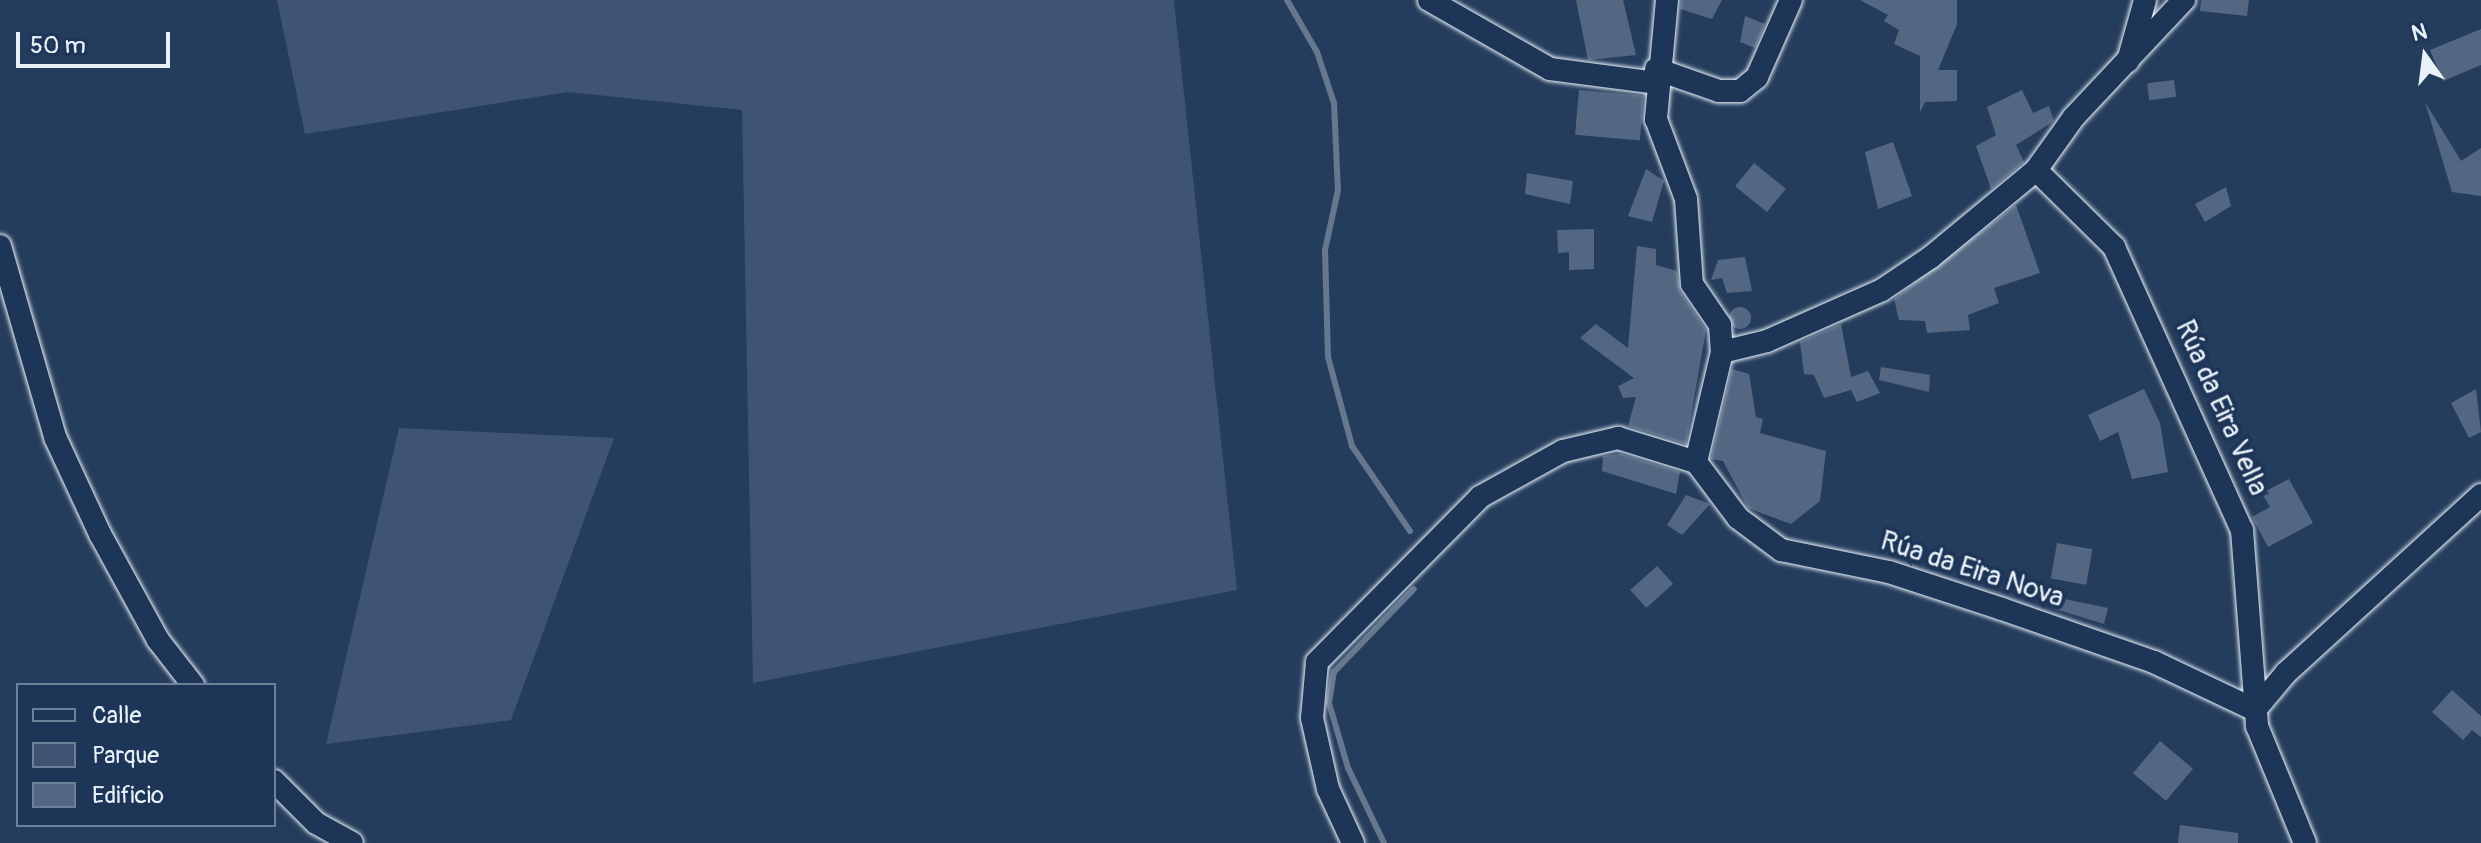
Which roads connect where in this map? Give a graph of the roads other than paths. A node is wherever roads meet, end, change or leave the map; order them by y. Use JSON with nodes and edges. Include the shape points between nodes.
{"nodes":[{"id":1,"x":1429,"y":0,"type":"edge"},
{"id":2,"x":1791,"y":0,"type":"edge"},
{"id":3,"x":2145,"y":0,"type":"edge"},
{"id":4,"x":2184,"y":0,"type":"edge"},
{"id":5,"x":1662,"y":5,"type":"edge"},
{"id":6,"x":2128,"y":61,"type":"junction"},
{"id":7,"x":1656,"y":76,"type":"junction"},
{"id":8,"x":2036,"y":170,"type":"junction"},
{"id":9,"x":0,"y":246,"type":"edge"},
{"id":10,"x":1722,"y":352,"type":"junction"},
{"id":11,"x":1696,"y":462,"type":"junction"},
{"id":12,"x":2481,"y":495,"type":"edge"},
{"id":13,"x":192,"y":683,"type":"edge"},
{"id":14,"x":2255,"y":710,"type":"junction"},
{"id":15,"x":276,"y":783,"type":"edge"},
{"id":16,"x":352,"y":843,"type":"edge"},
{"id":17,"x":1353,"y":843,"type":"edge"},
{"id":18,"x":2305,"y":843,"type":"edge"}],
"edges":[{"from":1,"to":7,"type":"street","via":[[1550,69]]},
{"from":2,"to":7,"type":"street","via":[[1757,77],[1740,91]]},
{"from":3,"to":6,"type":"street"},
{"from":4,"to":6,"type":"street"},
{"from":5,"to":7,"type":"street"},
{"from":6,"to":8,"type":"street","via":[[2074,117]]},
{"from":7,"to":10,"type":"street","via":[[1656,119],[1686,199],[1692,284],[1720,325]]},
{"from":8,"to":10,"type":"street","via":[[1882,290],[1767,341]]},
{"from":8,"to":14,"type":"street","name":"Rúa da Eira Vella","via":[[2114,247],[2242,530]]},
{"from":9,"to":13,"type":"street","via":[[55,437],[129,587]]},
{"from":10,"to":11,"type":"street"},
{"from":11,"to":14,"type":"street","name":"Rúa da Eira Nova","via":[[1738,518],[1781,550],[1889,572],[2002,609],[2154,662]]},
{"from":11,"to":17,"type":"street","via":[[1618,438],[1563,451],[1480,497],[1317,662],[1312,718],[1328,789]]},
{"from":12,"to":14,"type":"street","via":[[2286,673]]},
{"from":14,"to":18,"type":"street","name":"Rúa da Eira Vella"},
{"from":15,"to":16,"type":"street","via":[[316,823]]}]}
